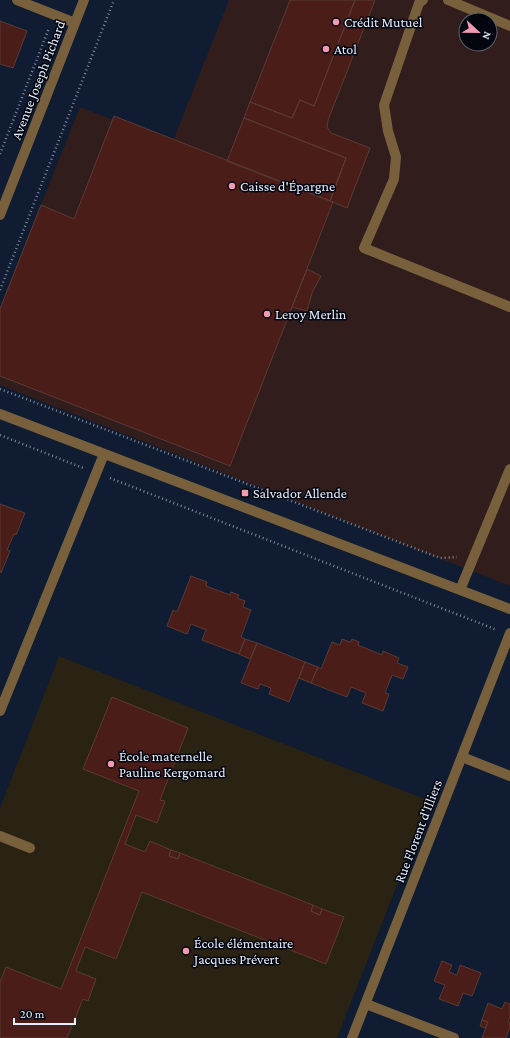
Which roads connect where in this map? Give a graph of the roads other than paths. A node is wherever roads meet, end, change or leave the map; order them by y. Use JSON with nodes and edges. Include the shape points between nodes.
{"nodes":[{"id":1,"x":17,"y":0,"type":"edge"},
{"id":2,"x":84,"y":0,"type":"edge"},
{"id":3,"x":423,"y":0,"type":"edge"},
{"id":4,"x":448,"y":0,"type":"edge"},
{"id":5,"x":75,"y":23,"type":"junction"},
{"id":6,"x":510,"y":26,"type":"edge"},
{"id":7,"x":0,"y":215,"type":"edge"},
{"id":8,"x":510,"y":307,"type":"edge"},
{"id":9,"x":0,"y":414,"type":"edge"},
{"id":10,"x":104,"y":454,"type":"junction"},
{"id":11,"x":510,"y":469,"type":"edge"},
{"id":12,"x":460,"y":590,"type":"junction"},
{"id":13,"x":510,"y":609,"type":"edge"},
{"id":14,"x":510,"y":634,"type":"edge"},
{"id":15,"x":0,"y":711,"type":"edge"},
{"id":16,"x":462,"y":757,"type":"junction"},
{"id":17,"x":510,"y":776,"type":"edge"},
{"id":18,"x":0,"y":836,"type":"edge"},
{"id":19,"x":30,"y":848,"type":"dead end"},
{"id":20,"x":366,"y":1004,"type":"junction"},
{"id":21,"x":352,"y":1038,"type":"edge"},
{"id":22,"x":454,"y":1038,"type":"edge"}],
"edges":[{"from":1,"to":5,"type":"street"},
{"from":2,"to":5,"type":"street","name":"Avenue Joseph Pichard"},
{"from":3,"to":8,"type":"street","via":[[419,3],[384,105],[396,157],[394,179],[364,248]]},
{"from":4,"to":6,"type":"street"},
{"from":5,"to":7,"type":"street","name":"Avenue Joseph Pichard"},
{"from":9,"to":10,"type":"street"},
{"from":10,"to":12,"type":"street"},
{"from":10,"to":15,"type":"street"},
{"from":11,"to":12,"type":"street"},
{"from":12,"to":13,"type":"street"},
{"from":14,"to":16,"type":"street","name":"Rue Florent d'Illiers"},
{"from":16,"to":17,"type":"street"},
{"from":16,"to":20,"type":"street","name":"Rue Florent d'Illiers"},
{"from":18,"to":19,"type":"street"},
{"from":20,"to":21,"type":"street","name":"Rue Florent d'Illiers"},
{"from":20,"to":22,"type":"street"}]}
